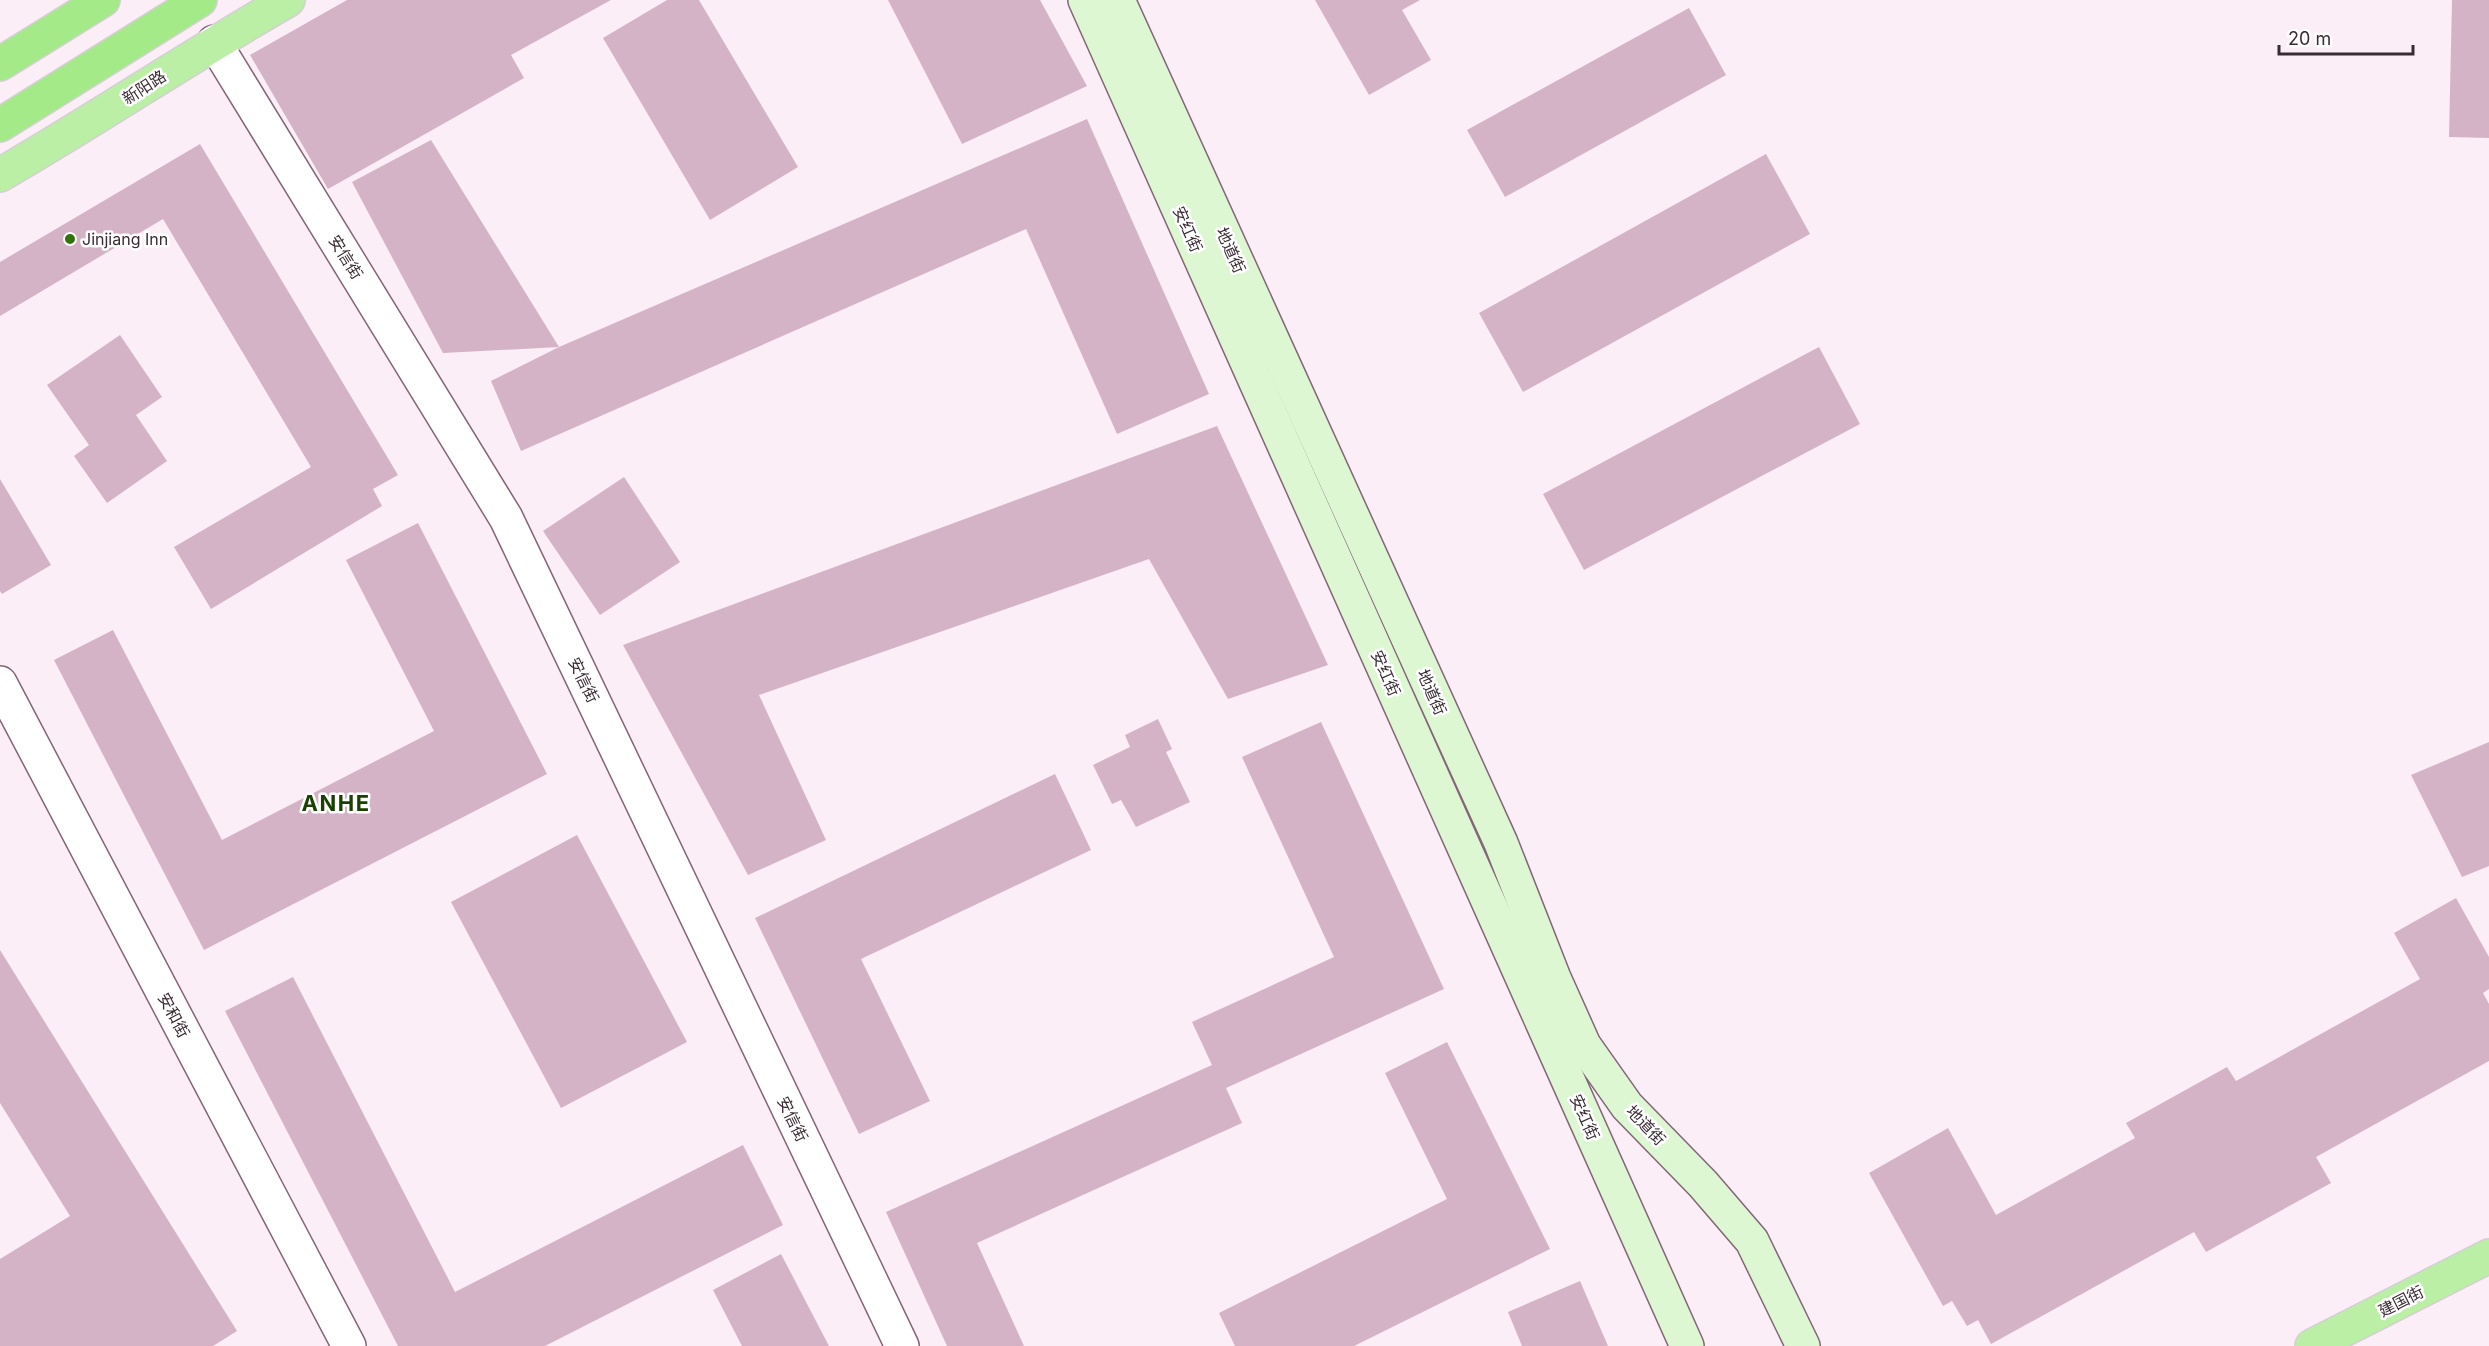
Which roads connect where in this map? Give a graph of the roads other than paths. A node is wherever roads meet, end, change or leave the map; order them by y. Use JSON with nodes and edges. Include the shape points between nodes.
{"nodes":[{"id":1,"x":103,"y":0,"type":"edge"},
{"id":2,"x":200,"y":0,"type":"edge"},
{"id":3,"x":288,"y":0,"type":"edge"},
{"id":4,"x":1085,"y":0,"type":"edge"},
{"id":5,"x":1118,"y":0,"type":"edge"},
{"id":6,"x":214,"y":42,"type":"junction"},
{"id":7,"x":0,"y":64,"type":"edge"},
{"id":8,"x":0,"y":125,"type":"edge"},
{"id":9,"x":0,"y":175,"type":"edge"},
{"id":10,"x":0,"y":683,"type":"edge"},
{"id":11,"x":2489,"y":1256,"type":"edge"},
{"id":12,"x":349,"y":1346,"type":"edge"},
{"id":13,"x":902,"y":1346,"type":"edge"},
{"id":14,"x":1687,"y":1346,"type":"edge"},
{"id":15,"x":1803,"y":1346,"type":"edge"},
{"id":16,"x":2312,"y":1346,"type":"edge"}],
"edges":[{"from":1,"to":7,"type":"highway"},
{"from":2,"to":8,"type":"highway"},
{"from":3,"to":6,"type":"main road","name":"新阳路"},
{"from":4,"to":14,"type":"main road","name":"安红街"},
{"from":5,"to":15,"type":"main road","name":"地道街","via":[[1501,843],[1584,1044],[1627,1106],[1752,1240]]},
{"from":6,"to":9,"type":"main road","name":"新阳路","via":[[75,132]]},
{"from":6,"to":13,"type":"street","name":"安信街","via":[[506,519]]},
{"from":10,"to":12,"type":"street","name":"安和街"},
{"from":11,"to":16,"type":"main road","name":"建国街"}]}
